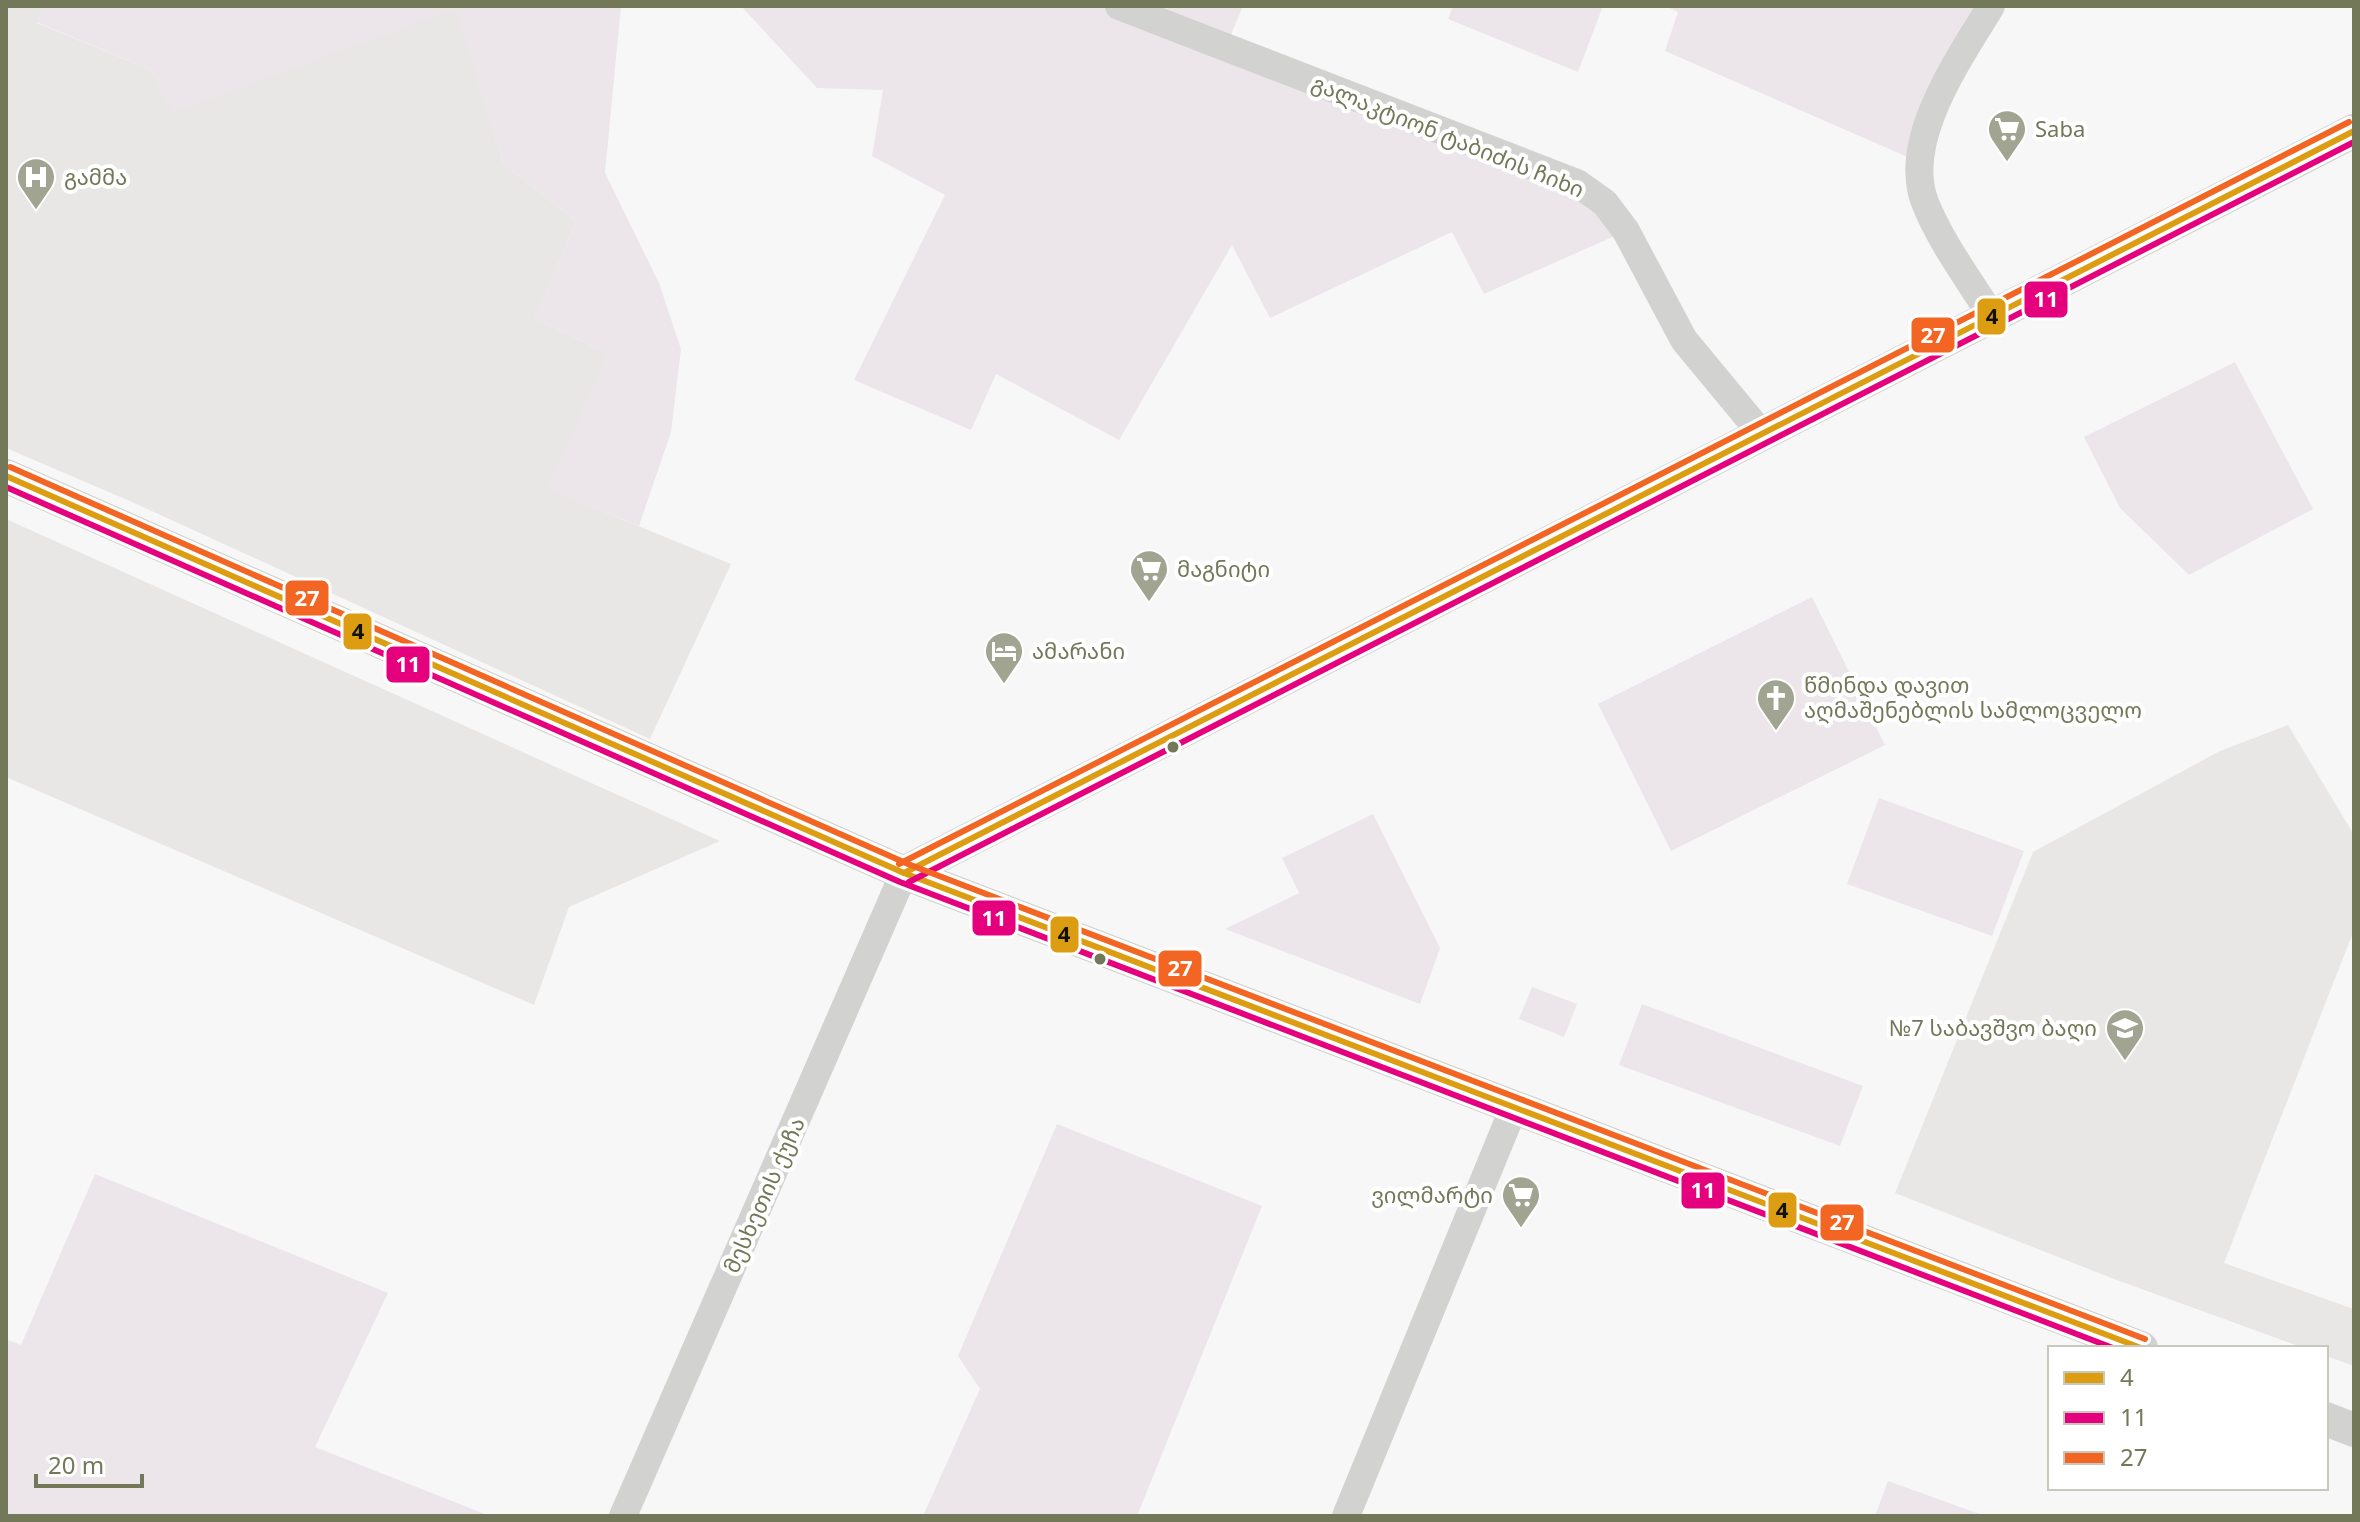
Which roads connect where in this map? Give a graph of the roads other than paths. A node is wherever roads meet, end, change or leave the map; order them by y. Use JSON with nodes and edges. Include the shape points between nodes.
{"nodes":[{"id":1,"x":1119,"y":6,"type":"edge"},
{"id":2,"x":1991,"y":6,"type":"edge"},
{"id":3,"x":2354,"y":131,"type":"edge"},
{"id":4,"x":1992,"y":317,"type":"junction"},
{"id":5,"x":1761,"y":433,"type":"junction"},
{"id":6,"x":6,"y":476,"type":"edge"},
{"id":7,"x":904,"y":873,"type":"junction"},
{"id":8,"x":1514,"y":1107,"type":"junction"},
{"id":9,"x":2136,"y":1346,"type":"edge"},
{"id":10,"x":2328,"y":1420,"type":"edge"},
{"id":11,"x":2354,"y":1430,"type":"edge"},
{"id":12,"x":623,"y":1516,"type":"edge"},
{"id":13,"x":1346,"y":1516,"type":"edge"}],
"edges":[{"from":1,"to":5,"type":"street","name":"გალაკტიონ ტაბიძის ჩიხი","via":[[1577,183],[1605,203],[1626,231],[1684,340]]},
{"from":2,"to":4,"type":"street","via":[[1936,99],[1919,162],[1925,203]]},
{"from":3,"to":4,"type":"street"},
{"from":4,"to":5,"type":"street"},
{"from":5,"to":7,"type":"street"},
{"from":6,"to":7,"type":"street"},
{"from":7,"to":8,"type":"street"},
{"from":7,"to":12,"type":"street","name":"მესხეთის ქუჩა"},
{"from":8,"to":9,"type":"street"},
{"from":8,"to":13,"type":"street"},
{"from":10,"to":11,"type":"street"}]}
